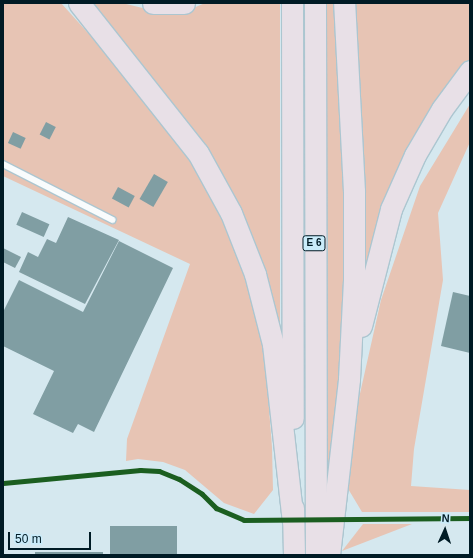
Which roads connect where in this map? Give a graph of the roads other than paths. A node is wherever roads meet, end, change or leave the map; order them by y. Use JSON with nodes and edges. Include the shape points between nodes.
{"nodes":[{"id":1,"x":79,"y":3,"type":"edge"},
{"id":2,"x":153,"y":3,"type":"edge"},
{"id":3,"x":184,"y":3,"type":"edge"},
{"id":4,"x":292,"y":3,"type":"edge"},
{"id":5,"x":315,"y":3,"type":"edge"},
{"id":6,"x":344,"y":3,"type":"edge"},
{"id":7,"x":470,"y":71,"type":"edge"},
{"id":8,"x":3,"y":164,"type":"edge"},
{"id":9,"x":113,"y":220,"type":"dead end"},
{"id":10,"x":349,"y":379,"type":"junction"},
{"id":11,"x":293,"y":521,"type":"junction"},
{"id":12,"x":294,"y":555,"type":"edge"},
{"id":13,"x":316,"y":555,"type":"edge"},
{"id":14,"x":329,"y":555,"type":"edge"}],
"edges":[{"from":1,"to":11,"type":"highway","via":[[198,153],[231,213],[255,274],[273,344]]},
{"from":2,"to":3,"type":"highway"},
{"from":4,"to":11,"type":"highway","number":"E 6"},
{"from":5,"to":13,"type":"highway","number":"E 6"},
{"from":6,"to":10,"type":"highway","via":[[354,191]]},
{"from":7,"to":10,"type":"highway","via":[[442,109],[415,155],[391,209],[371,280]]},
{"from":8,"to":9,"type":"lane"},
{"from":10,"to":14,"type":"highway"},
{"from":11,"to":12,"type":"highway","number":"E 6"}]}
